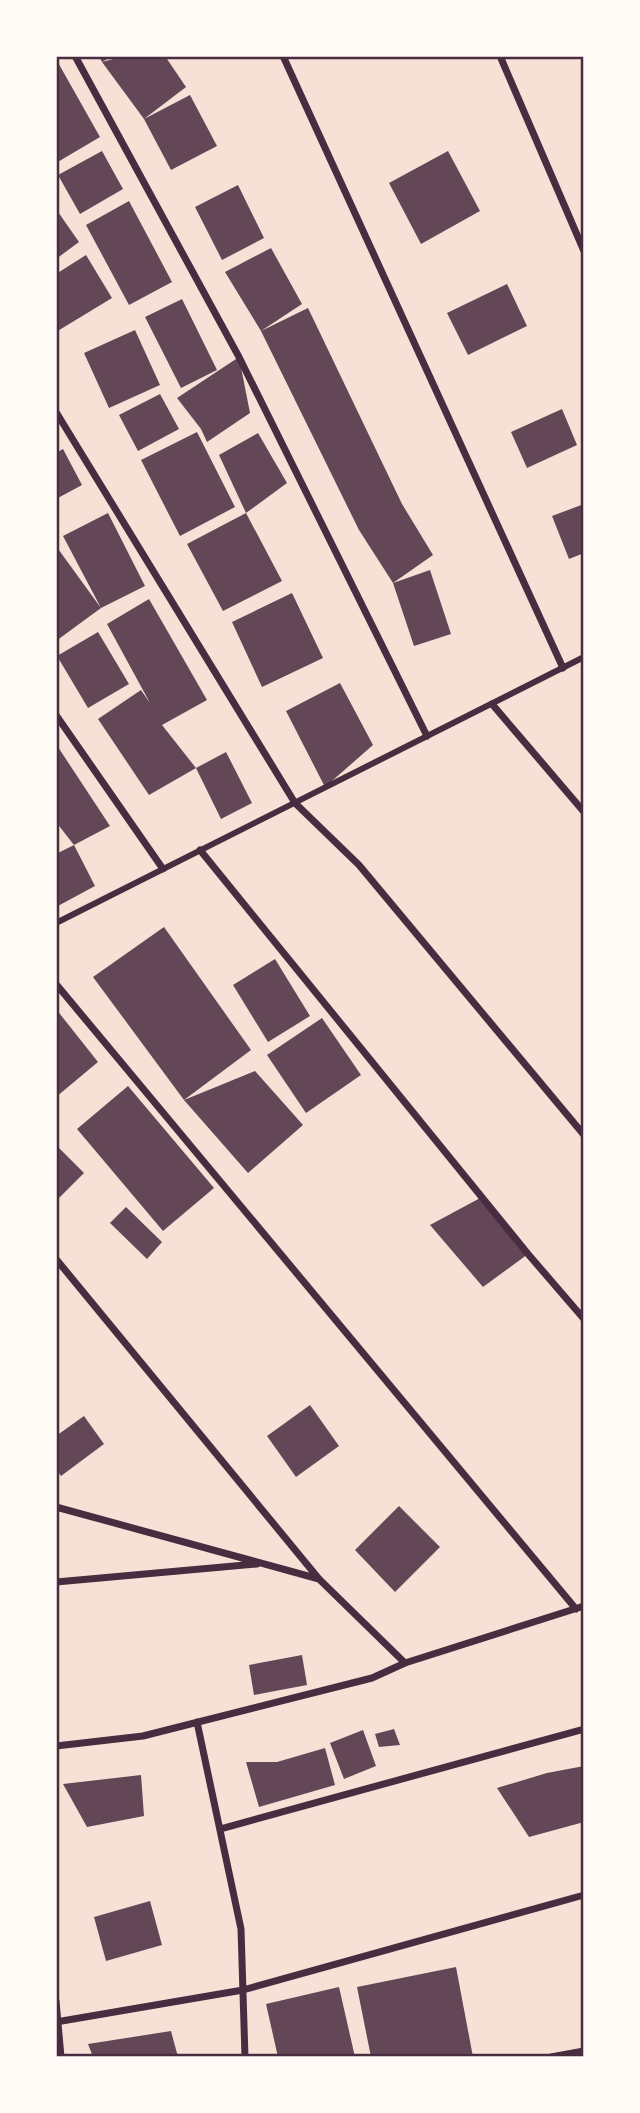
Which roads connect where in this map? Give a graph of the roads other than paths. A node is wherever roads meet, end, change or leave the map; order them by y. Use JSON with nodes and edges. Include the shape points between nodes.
{"nodes":[{"id":1,"x":75,"y":56,"type":"edge"},
{"id":2,"x":283,"y":56,"type":"edge"},
{"id":3,"x":500,"y":56,"type":"edge"},
{"id":4,"x":584,"y":251,"type":"edge"},
{"id":5,"x":56,"y":412,"type":"edge"},
{"id":6,"x":584,"y":657,"type":"edge"},
{"id":7,"x":563,"y":668,"type":"junction"},
{"id":8,"x":492,"y":704,"type":"junction"},
{"id":9,"x":56,"y":715,"type":"edge"},
{"id":10,"x":427,"y":736,"type":"junction"},
{"id":11,"x":295,"y":803,"type":"junction"},
{"id":12,"x":584,"y":812,"type":"edge"},
{"id":13,"x":200,"y":850,"type":"junction"},
{"id":14,"x":163,"y":869,"type":"junction"},
{"id":15,"x":56,"y":923,"type":"edge"},
{"id":16,"x":56,"y":984,"type":"edge"},
{"id":17,"x":584,"y":1135,"type":"edge"},
{"id":18,"x":56,"y":1259,"type":"edge"},
{"id":19,"x":584,"y":1319,"type":"edge"},
{"id":20,"x":56,"y":1507,"type":"edge"},
{"id":21,"x":262,"y":1563,"type":"junction"},
{"id":22,"x":319,"y":1579,"type":"junction"},
{"id":23,"x":56,"y":1582,"type":"edge"},
{"id":24,"x":580,"y":1608,"type":"edge"},
{"id":25,"x":405,"y":1663,"type":"junction"},
{"id":26,"x":197,"y":1722,"type":"junction"},
{"id":27,"x":584,"y":1729,"type":"edge"},
{"id":28,"x":56,"y":1746,"type":"edge"},
{"id":29,"x":220,"y":1829,"type":"junction"},
{"id":30,"x":584,"y":1895,"type":"edge"},
{"id":31,"x":243,"y":1990,"type":"junction"},
{"id":32,"x":56,"y":2001,"type":"edge"},
{"id":33,"x":57,"y":2021,"type":"edge"},
{"id":34,"x":584,"y":2051,"type":"edge"},
{"id":35,"x":61,"y":2057,"type":"edge"},
{"id":36,"x":245,"y":2057,"type":"edge"},
{"id":37,"x":551,"y":2057,"type":"edge"}],
"edges":[{"from":1,"to":10,"type":"street","via":[[239,357]]},
{"from":2,"to":7,"type":"street"},
{"from":3,"to":4,"type":"street"},
{"from":5,"to":11,"type":"street"},
{"from":6,"to":7,"type":"street"},
{"from":7,"to":8,"type":"street"},
{"from":8,"to":10,"type":"street"},
{"from":8,"to":12,"type":"street"},
{"from":9,"to":14,"type":"street"},
{"from":10,"to":11,"type":"street"},
{"from":11,"to":13,"type":"street"},
{"from":11,"to":17,"type":"street","via":[[359,865]]},
{"from":13,"to":14,"type":"street"},
{"from":13,"to":19,"type":"street"},
{"from":14,"to":15,"type":"street"},
{"from":16,"to":24,"type":"street"},
{"from":18,"to":22,"type":"street"},
{"from":20,"to":21,"type":"street"},
{"from":21,"to":22,"type":"street"},
{"from":21,"to":23,"type":"street"},
{"from":22,"to":25,"type":"street"},
{"from":24,"to":25,"type":"street"},
{"from":25,"to":26,"type":"street","via":[[372,1678]]},
{"from":26,"to":28,"type":"street","via":[[143,1736]]},
{"from":26,"to":29,"type":"street"},
{"from":27,"to":29,"type":"street"},
{"from":29,"to":31,"type":"street","via":[[241,1929]]},
{"from":30,"to":31,"type":"street"},
{"from":31,"to":33,"type":"street"},
{"from":31,"to":36,"type":"street"},
{"from":32,"to":33,"type":"street"},
{"from":33,"to":35,"type":"street"},
{"from":34,"to":37,"type":"street"}]}
